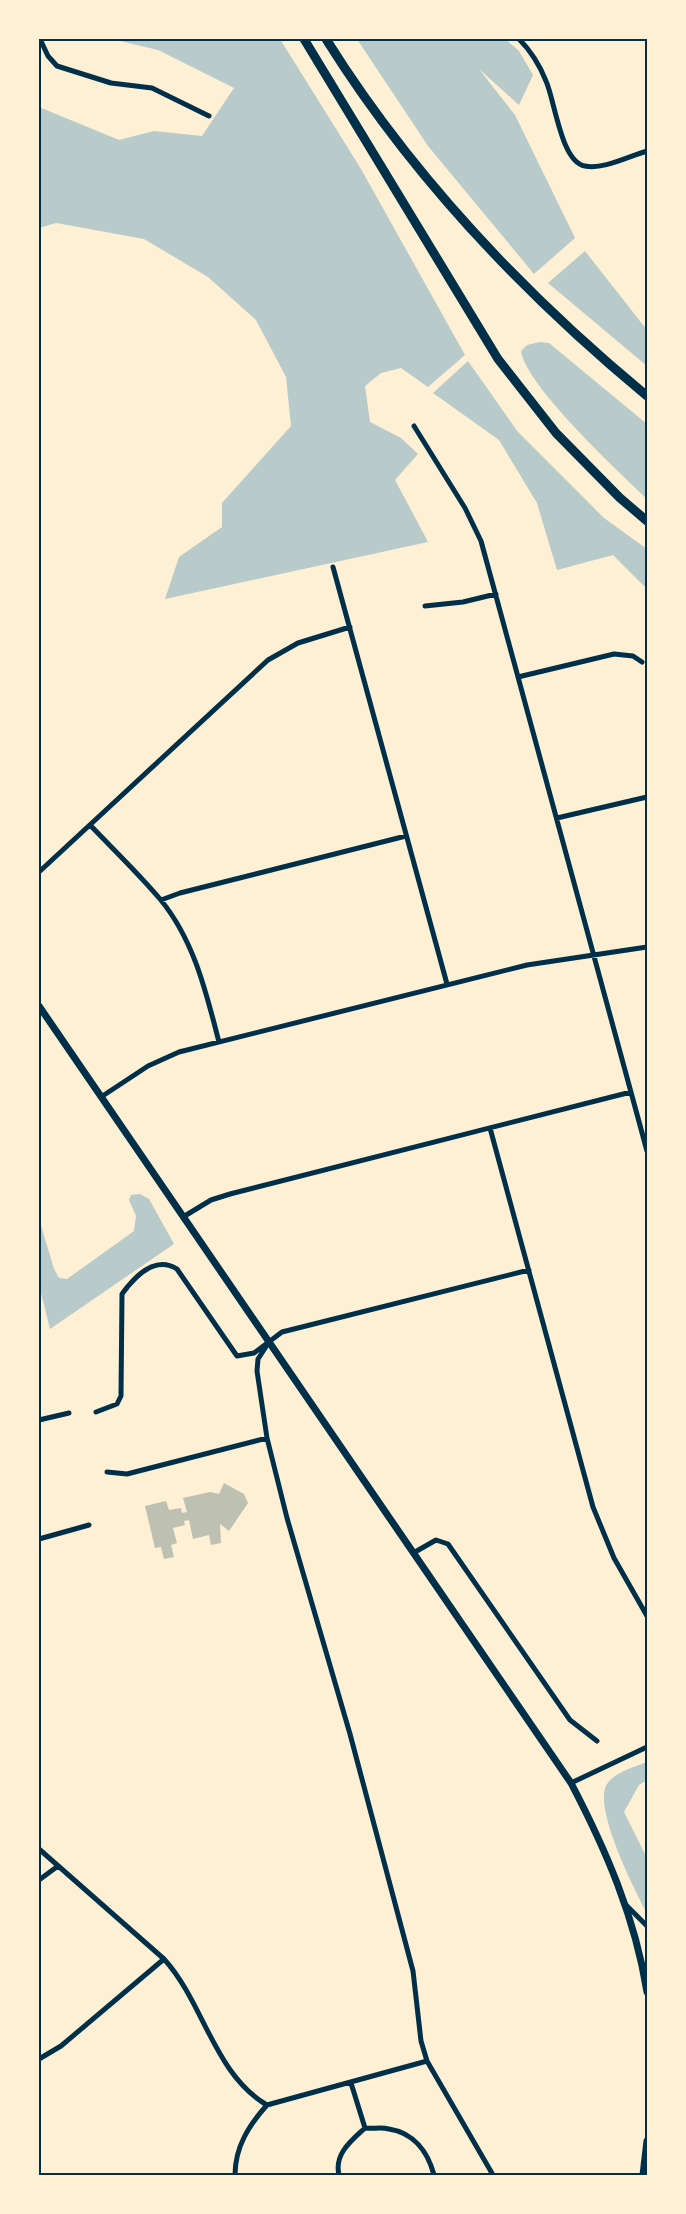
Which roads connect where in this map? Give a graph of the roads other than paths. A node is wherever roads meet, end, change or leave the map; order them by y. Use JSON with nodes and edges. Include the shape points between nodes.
{"nodes":[{"id":1,"x":40,"y":39,"type":"edge"},
{"id":2,"x":304,"y":39,"type":"edge"},
{"id":3,"x":326,"y":39,"type":"edge"},
{"id":4,"x":519,"y":39,"type":"edge"},
{"id":5,"x":208,"y":116,"type":"dead end"},
{"id":6,"x":647,"y":151,"type":"edge"},
{"id":7,"x":647,"y":396,"type":"edge"},
{"id":8,"x":414,"y":426,"type":"dead end"},
{"id":9,"x":647,"y":521,"type":"edge"},
{"id":10,"x":333,"y":567,"type":"dead end"},
{"id":11,"x":496,"y":594,"type":"junction"},
{"id":12,"x":425,"y":606,"type":"dead end"},
{"id":13,"x":350,"y":627,"type":"junction"},
{"id":14,"x":642,"y":662,"type":"dead end"},
{"id":15,"x":518,"y":677,"type":"junction"},
{"id":16,"x":647,"y":797,"type":"edge"},
{"id":17,"x":557,"y":818,"type":"junction"},
{"id":18,"x":91,"y":826,"type":"junction"},
{"id":19,"x":406,"y":836,"type":"junction"},
{"id":20,"x":39,"y":872,"type":"edge"},
{"id":21,"x":161,"y":900,"type":"junction"},
{"id":22,"x":647,"y":947,"type":"edge"},
{"id":23,"x":594,"y":955,"type":"junction"},
{"id":24,"x":447,"y":984,"type":"junction"},
{"id":25,"x":39,"y":1006,"type":"edge"},
{"id":26,"x":219,"y":1042,"type":"junction"},
{"id":27,"x":631,"y":1092,"type":"junction"},
{"id":28,"x":101,"y":1097,"type":"junction"},
{"id":29,"x":490,"y":1128,"type":"junction"},
{"id":30,"x":647,"y":1151,"type":"edge"},
{"id":31,"x":183,"y":1216,"type":"junction"},
{"id":32,"x":529,"y":1270,"type":"junction"},
{"id":33,"x":269,"y":1342,"type":"junction"},
{"id":34,"x":96,"y":1412,"type":"dead end"},
{"id":35,"x":69,"y":1413,"type":"dead end"},
{"id":36,"x":39,"y":1420,"type":"edge"},
{"id":37,"x":267,"y":1438,"type":"junction"},
{"id":38,"x":107,"y":1472,"type":"dead end"},
{"id":39,"x":89,"y":1525,"type":"dead end"},
{"id":40,"x":39,"y":1539,"type":"edge"},
{"id":41,"x":415,"y":1552,"type":"junction"},
{"id":42,"x":647,"y":1616,"type":"edge"},
{"id":43,"x":597,"y":1740,"type":"dead end"},
{"id":44,"x":647,"y":1747,"type":"edge"},
{"id":45,"x":571,"y":1783,"type":"junction"},
{"id":46,"x":39,"y":1849,"type":"edge"},
{"id":47,"x":58,"y":1866,"type":"junction"},
{"id":48,"x":39,"y":1880,"type":"edge"},
{"id":49,"x":626,"y":1905,"type":"junction"},
{"id":50,"x":647,"y":1926,"type":"edge"},
{"id":51,"x":164,"y":1959,"type":"junction"},
{"id":52,"x":647,"y":1963,"type":"edge"},
{"id":53,"x":643,"y":1971,"type":"junction"},
{"id":54,"x":647,"y":1992,"type":"edge"},
{"id":55,"x":39,"y":2059,"type":"edge"},
{"id":56,"x":428,"y":2061,"type":"junction"},
{"id":57,"x":351,"y":2083,"type":"junction"},
{"id":58,"x":267,"y":2105,"type":"junction"},
{"id":59,"x":365,"y":2128,"type":"junction"},
{"id":60,"x":647,"y":2141,"type":"edge"},
{"id":61,"x":235,"y":2175,"type":"edge"},
{"id":62,"x":339,"y":2175,"type":"edge"},
{"id":63,"x":434,"y":2175,"type":"edge"},
{"id":64,"x":493,"y":2175,"type":"edge"},
{"id":65,"x":643,"y":2175,"type":"edge"}],
"edges":[{"from":1,"to":5,"type":"street","via":[[57,66],[111,83],[152,88]]},
{"from":2,"to":9,"type":"highway","via":[[498,359],[556,433]]},
{"from":3,"to":7,"type":"highway","via":[[357,86],[477,238],[600,357]]},
{"from":4,"to":6,"type":"street","via":[[546,80],[568,152],[577,164],[599,165]]},
{"from":8,"to":11,"type":"street","via":[[472,519]]},
{"from":10,"to":13,"type":"street"},
{"from":11,"to":12,"type":"street"},
{"from":11,"to":15,"type":"street"},
{"from":13,"to":18,"type":"street","via":[[298,643],[268,660]]},
{"from":13,"to":19,"type":"street"},
{"from":14,"to":15,"type":"street","via":[[633,656],[614,654]]},
{"from":15,"to":17,"type":"street"},
{"from":16,"to":17,"type":"street"},
{"from":17,"to":23,"type":"street"},
{"from":18,"to":20,"type":"street"},
{"from":18,"to":21,"type":"street"},
{"from":19,"to":21,"type":"street"},
{"from":19,"to":24,"type":"street"},
{"from":21,"to":26,"type":"street","via":[[195,960]]},
{"from":22,"to":23,"type":"street"},
{"from":23,"to":24,"type":"street","via":[[537,963]]},
{"from":23,"to":27,"type":"street"},
{"from":24,"to":26,"type":"street"},
{"from":25,"to":28,"type":"main road"},
{"from":26,"to":28,"type":"street","via":[[159,1059]]},
{"from":27,"to":29,"type":"street"},
{"from":27,"to":30,"type":"street"},
{"from":28,"to":31,"type":"main road"},
{"from":29,"to":31,"type":"street","via":[[230,1194]]},
{"from":29,"to":32,"type":"street"},
{"from":31,"to":33,"type":"main road"},
{"from":32,"to":33,"type":"street","via":[[312,1323],[282,1332]]},
{"from":32,"to":42,"type":"street","via":[[598,1522]]},
{"from":33,"to":34,"type":"street","via":[[254,1353],[237,1356],[177,1269],[168,1263],[155,1263],[122,1294],[121,1396],[117,1404]]},
{"from":33,"to":37,"type":"street","via":[[258,1359],[257,1371]]},
{"from":33,"to":41,"type":"main road"},
{"from":35,"to":36,"type":"street"},
{"from":37,"to":38,"type":"street","via":[[127,1474]]},
{"from":37,"to":56,"type":"street","via":[[413,1971],[421,2041]]},
{"from":39,"to":40,"type":"street"},
{"from":41,"to":43,"type":"street","via":[[436,1540],[448,1544],[570,1720]]},
{"from":41,"to":45,"type":"main road"},
{"from":44,"to":45,"type":"street"},
{"from":45,"to":49,"type":"main road","via":[[599,1837]]},
{"from":46,"to":47,"type":"street"},
{"from":47,"to":48,"type":"street"},
{"from":47,"to":51,"type":"street"},
{"from":49,"to":50,"type":"street"},
{"from":49,"to":53,"type":"main road"},
{"from":51,"to":55,"type":"street","via":[[61,2046]]},
{"from":51,"to":58,"type":"street","via":[[180,1976],[234,2076],[251,2096]]},
{"from":52,"to":53,"type":"street"},
{"from":53,"to":54,"type":"main road"},
{"from":56,"to":57,"type":"street"},
{"from":56,"to":64,"type":"street"},
{"from":57,"to":58,"type":"street"},
{"from":57,"to":59,"type":"street"},
{"from":58,"to":61,"type":"street","via":[[240,2143]]},
{"from":59,"to":62,"type":"street","via":[[345,2145],[337,2166]]},
{"from":59,"to":63,"type":"street","via":[[389,2129],[408,2136],[425,2150]]},
{"from":60,"to":65,"type":"main road"}]}
